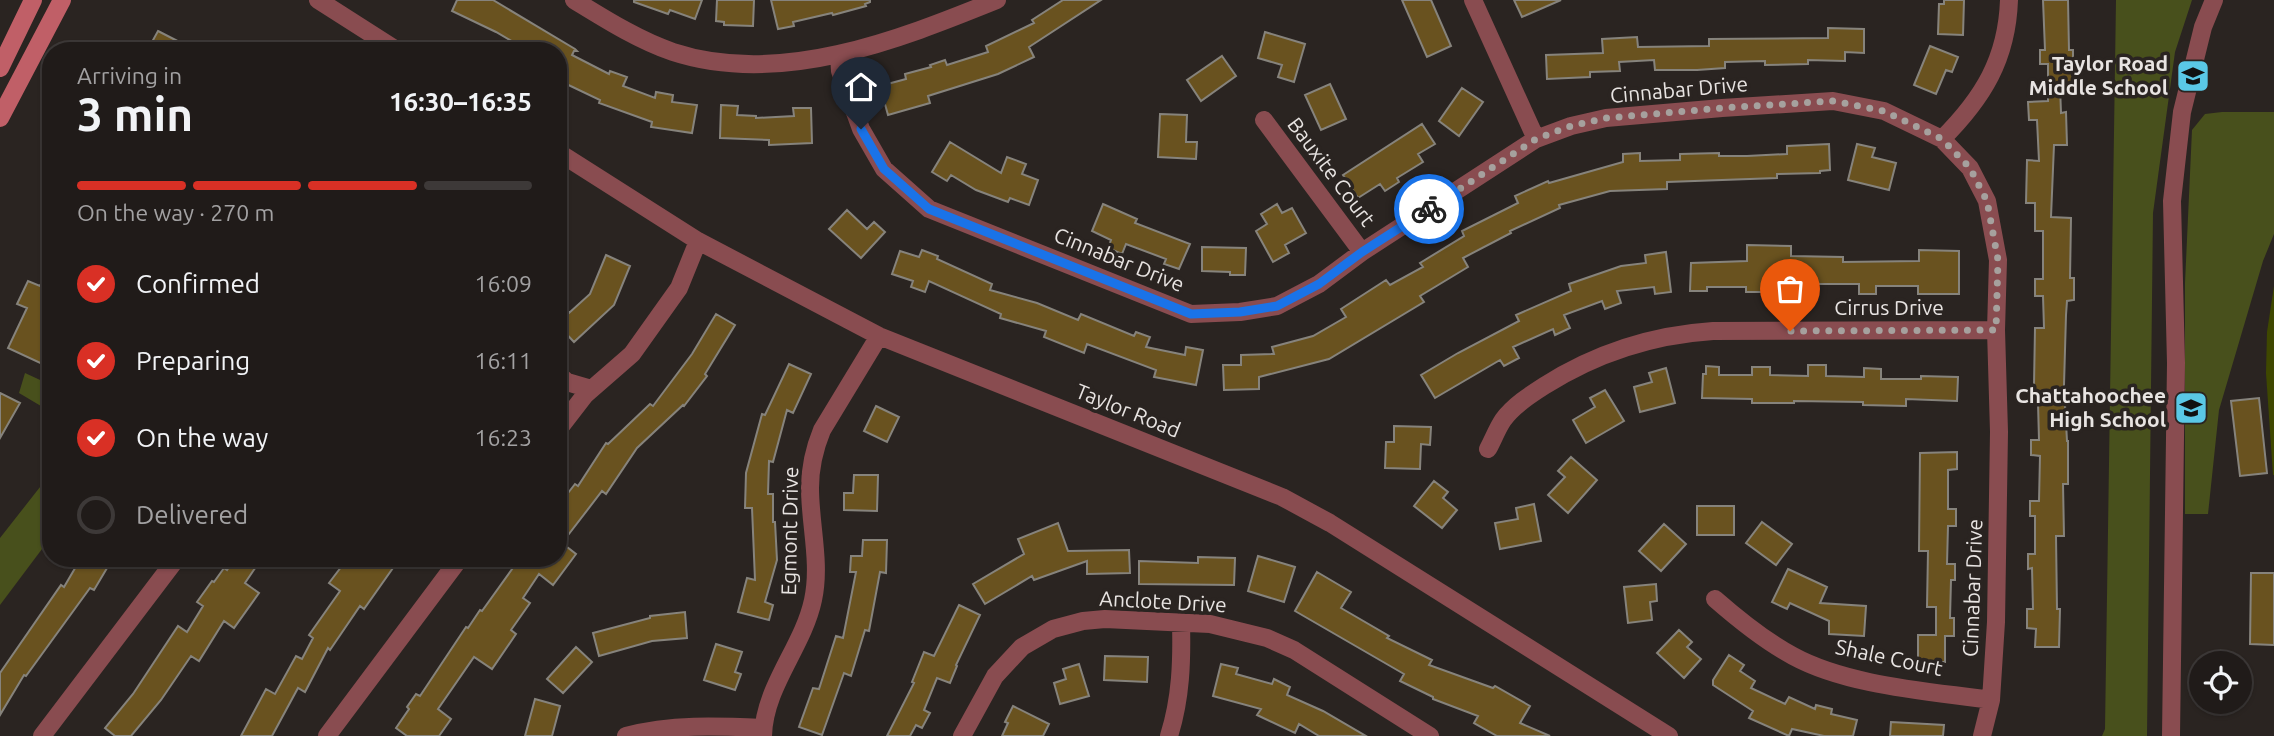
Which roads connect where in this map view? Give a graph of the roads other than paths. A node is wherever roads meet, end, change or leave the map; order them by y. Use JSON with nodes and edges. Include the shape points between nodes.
{"nodes":[{"id":1,"x":33,"y":0,"type":"edge"},
{"id":2,"x":62,"y":0,"type":"edge"},
{"id":3,"x":75,"y":0,"type":"edge"},
{"id":4,"x":318,"y":0,"type":"edge"},
{"id":5,"x":574,"y":0,"type":"edge"},
{"id":6,"x":997,"y":0,"type":"edge"},
{"id":7,"x":1472,"y":0,"type":"edge"},
{"id":8,"x":2009,"y":0,"type":"edge"},
{"id":9,"x":2214,"y":0,"type":"edge"},
{"id":10,"x":53,"y":42,"type":"edge"},
{"id":11,"x":384,"y":42,"type":"edge"},
{"id":12,"x":839,"y":54,"type":"junction"},
{"id":13,"x":42,"y":62,"type":"edge"},
{"id":14,"x":0,"y":68,"type":"edge"},
{"id":15,"x":18,"y":83,"type":"junction"},
{"id":16,"x":0,"y":118,"type":"edge"},
{"id":17,"x":1264,"y":120,"type":"dead end"},
{"id":18,"x":1536,"y":139,"type":"junction"},
{"id":19,"x":1942,"y":139,"type":"junction"},
{"id":20,"x":567,"y":158,"type":"edge"},
{"id":21,"x":698,"y":241,"type":"junction"},
{"id":22,"x":1362,"y":252,"type":"junction"},
{"id":23,"x":1996,"y":330,"type":"junction"},
{"id":24,"x":879,"y":336,"type":"junction"},
{"id":25,"x":567,"y":382,"type":"edge"},
{"id":26,"x":591,"y":390,"type":"junction"},
{"id":27,"x":567,"y":419,"type":"edge"},
{"id":28,"x":1488,"y":449,"type":"dead end"},
{"id":29,"x":170,"y":567,"type":"edge"},
{"id":30,"x":453,"y":567,"type":"edge"},
{"id":31,"x":1715,"y":599,"type":"dead end"},
{"id":32,"x":1181,"y":622,"type":"junction"},
{"id":33,"x":1991,"y":700,"type":"junction"},
{"id":34,"x":763,"y":732,"type":"edge"},
{"id":35,"x":42,"y":736,"type":"edge"},
{"id":36,"x":327,"y":736,"type":"edge"},
{"id":37,"x":626,"y":736,"type":"edge"},
{"id":38,"x":962,"y":736,"type":"edge"},
{"id":39,"x":1169,"y":736,"type":"edge"},
{"id":40,"x":1430,"y":736,"type":"edge"},
{"id":41,"x":1669,"y":736,"type":"edge"},
{"id":42,"x":1982,"y":736,"type":"edge"},
{"id":43,"x":2171,"y":736,"type":"edge"}],
"edges":[{"from":1,"to":14,"type":"main road"},
{"from":2,"to":15,"type":"main road"},
{"from":3,"to":10,"type":"main road"},
{"from":4,"to":11,"type":"street"},
{"from":5,"to":12,"type":"street","via":[[672,52],[707,60],[787,64]]},
{"from":6,"to":12,"type":"street","via":[[942,23]]},
{"from":7,"to":18,"type":"street"},
{"from":8,"to":19,"type":"street","via":[[2000,57],[1987,84]]},
{"from":9,"to":43,"type":"street","via":[[2182,112],[2172,201],[2176,363]]},
{"from":12,"to":22,"type":"street","name":"Cinnabar Drive","via":[[840,71],[861,129],[884,169],[929,209],[1191,314],[1277,306],[1319,284]]},
{"from":13,"to":15,"type":"main road"},
{"from":15,"to":16,"type":"main road"},
{"from":17,"to":22,"type":"street","name":"Bauxite Court"},
{"from":18,"to":19,"type":"street","name":"Cinnabar Drive","via":[[1606,118],[1833,101],[1884,111]]},
{"from":18,"to":22,"type":"street","name":"Cinnabar Drive"},
{"from":19,"to":23,"type":"street","name":"Cinnabar Drive","via":[[1970,168],[1987,201],[1998,260]]},
{"from":20,"to":21,"type":"street","name":"Taylor Road"},
{"from":21,"to":24,"type":"street","name":"Taylor Road"},
{"from":21,"to":26,"type":"street","via":[[679,288],[632,354]]},
{"from":23,"to":28,"type":"street","name":"Cirrus Drive","via":[[1713,331],[1652,339],[1589,361],[1527,397],[1503,419]]},
{"from":23,"to":33,"type":"street","name":"Cinnabar Drive","via":[[1999,432]]},
{"from":24,"to":34,"type":"street","name":"Egmont Drive","via":[[817,443],[810,486],[816,566],[813,599],[803,632],[771,697]]},
{"from":24,"to":41,"type":"street","name":"Taylor Road","via":[[1282,497]]},
{"from":25,"to":26,"type":"street"},
{"from":26,"to":27,"type":"street"},
{"from":29,"to":35,"type":"street"},
{"from":30,"to":36,"type":"street"},
{"from":31,"to":33,"type":"street","name":"Shale Court","via":[[1794,656],[1835,673],[1878,684]]},
{"from":32,"to":38,"type":"street","name":"Anclote Drive","via":[[1105,619],[1053,629],[1006,662]]},
{"from":32,"to":39,"type":"street","via":[[1180,689]]},
{"from":32,"to":40,"type":"street","name":"Anclote Drive","via":[[1239,630],[1294,650]]},
{"from":33,"to":42,"type":"street","name":"Cinnabar Drive"},
{"from":34,"to":37,"type":"street","via":[[675,727]]}]}
